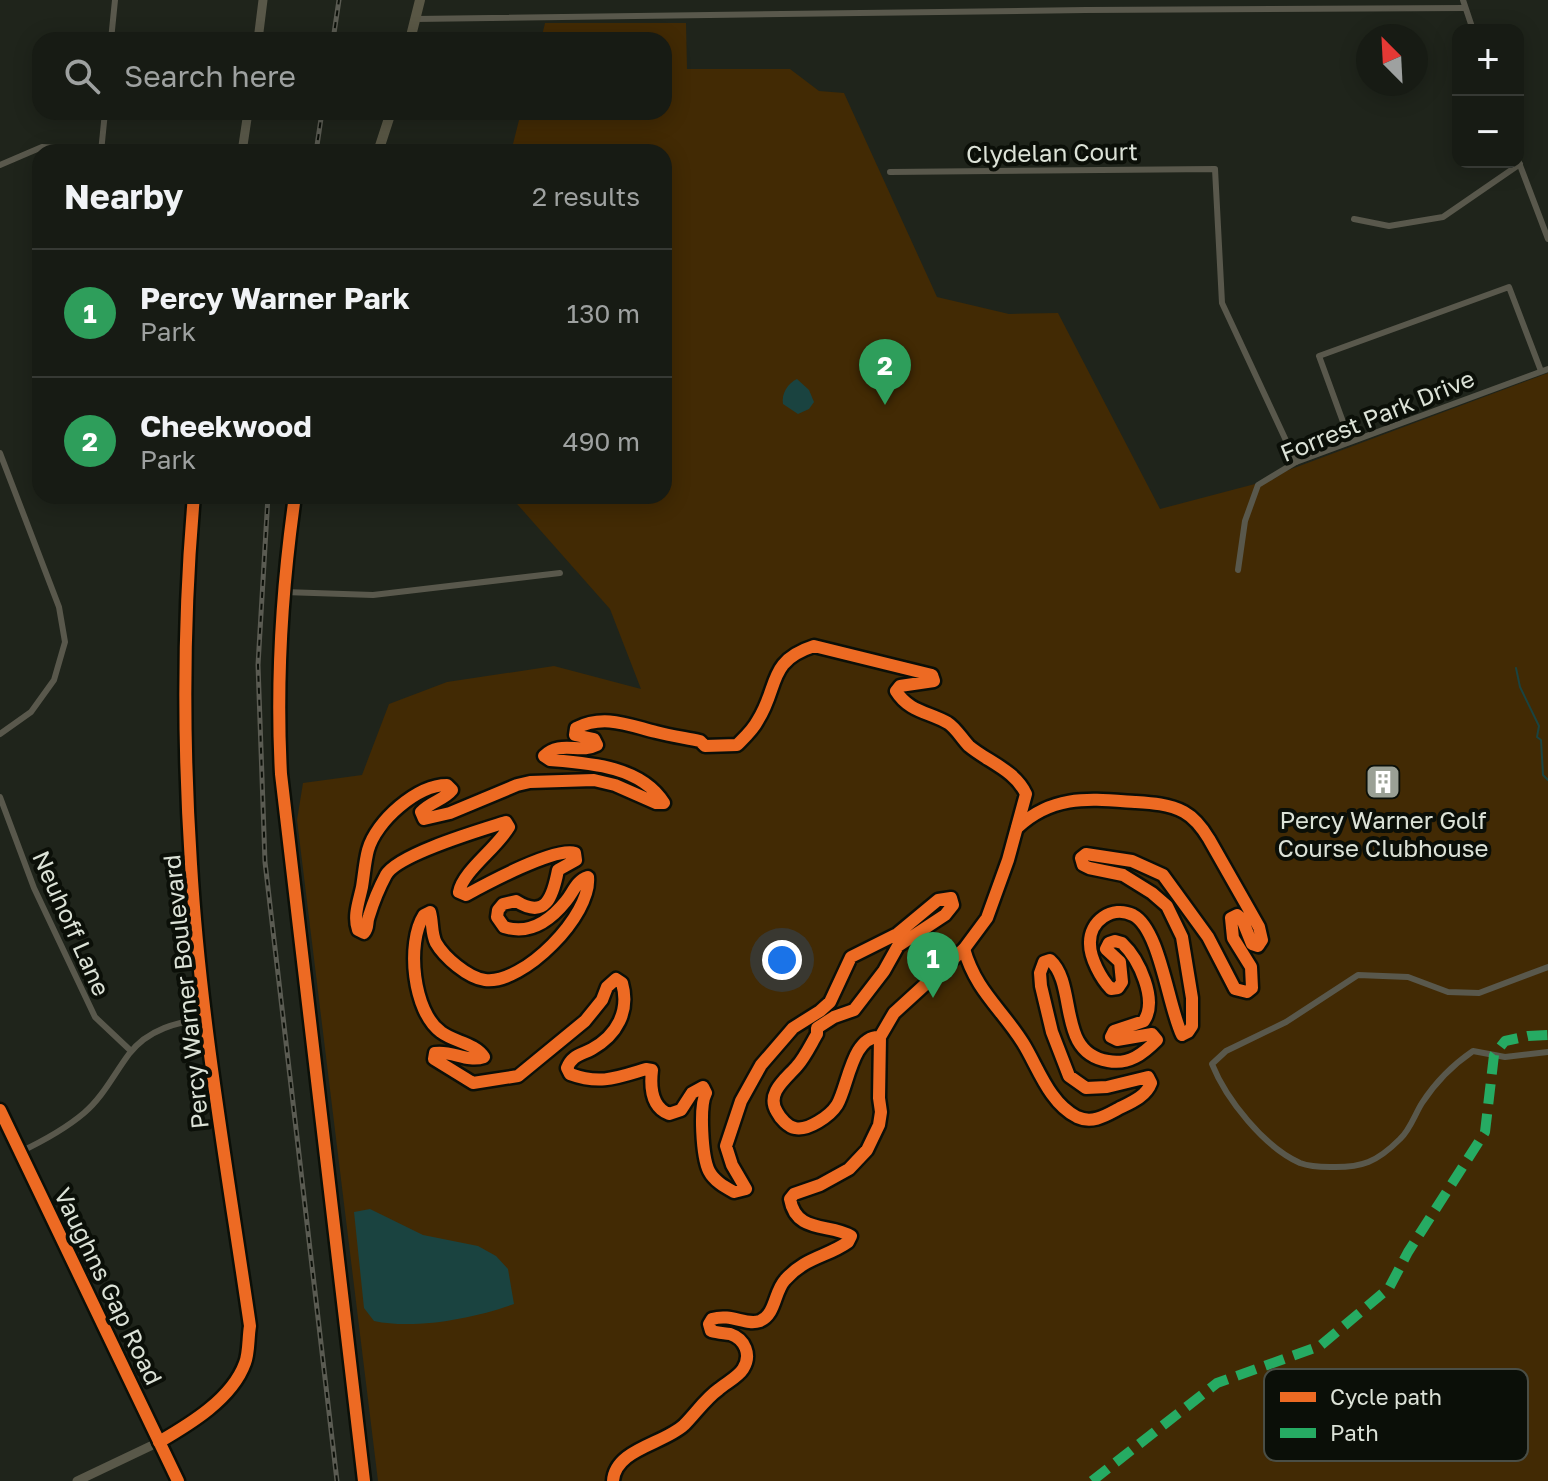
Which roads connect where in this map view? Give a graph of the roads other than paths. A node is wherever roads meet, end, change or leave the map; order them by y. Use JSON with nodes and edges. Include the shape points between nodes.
{"nodes":[{"id":1,"x":115,"y":0,"type":"edge"},
{"id":2,"x":263,"y":0,"type":"edge"},
{"id":3,"x":420,"y":0,"type":"edge"},
{"id":4,"x":1464,"y":4,"type":"edge"},
{"id":5,"x":415,"y":19,"type":"junction"},
{"id":6,"x":1471,"y":24,"type":"edge"},
{"id":7,"x":112,"y":32,"type":"edge"},
{"id":8,"x":259,"y":32,"type":"edge"},
{"id":9,"x":412,"y":32,"type":"edge"},
{"id":10,"x":104,"y":120,"type":"edge"},
{"id":11,"x":247,"y":120,"type":"edge"},
{"id":12,"x":388,"y":120,"type":"edge"},
{"id":13,"x":102,"y":144,"type":"edge"},
{"id":14,"x":243,"y":144,"type":"edge"},
{"id":15,"x":381,"y":144,"type":"edge"},
{"id":16,"x":32,"y":151,"type":"edge"},
{"id":17,"x":0,"y":165,"type":"edge"},
{"id":18,"x":1511,"y":168,"type":"edge"},
{"id":19,"x":1521,"y":168,"type":"edge"},
{"id":20,"x":890,"y":172,"type":"dead end"},
{"id":21,"x":1354,"y":219,"type":"dead end"},
{"id":22,"x":1548,"y":239,"type":"edge"},
{"id":23,"x":1544,"y":370,"type":"edge"},
{"id":24,"x":1350,"y":441,"type":"junction"},
{"id":25,"x":0,"y":453,"type":"edge"},
{"id":26,"x":1296,"y":462,"type":"junction"},
{"id":27,"x":193,"y":504,"type":"edge"},
{"id":28,"x":294,"y":504,"type":"edge"},
{"id":29,"x":1238,"y":570,"type":"dead end"},
{"id":30,"x":560,"y":573,"type":"dead end"},
{"id":31,"x":284,"y":592,"type":"junction"},
{"id":32,"x":0,"y":734,"type":"edge"},
{"id":33,"x":0,"y":797,"type":"edge"},
{"id":34,"x":1548,"y":967,"type":"edge"},
{"id":35,"x":206,"y":1018,"type":"junction"},
{"id":36,"x":131,"y":1051,"type":"junction"},
{"id":37,"x":1548,"y":1052,"type":"edge"},
{"id":38,"x":0,"y":1110,"type":"edge"},
{"id":39,"x":20,"y":1152,"type":"junction"},
{"id":40,"x":159,"y":1442,"type":"junction"},
{"id":41,"x":77,"y":1481,"type":"edge"},
{"id":42,"x":178,"y":1481,"type":"edge"},
{"id":43,"x":364,"y":1481,"type":"edge"}],
"edges":[{"from":1,"to":7,"type":"street"},
{"from":2,"to":8,"type":"street"},
{"from":3,"to":5,"type":"main road"},
{"from":4,"to":5,"type":"street"},
{"from":4,"to":6,"type":"street"},
{"from":5,"to":9,"type":"main road"},
{"from":10,"to":13,"type":"street"},
{"from":11,"to":14,"type":"street"},
{"from":12,"to":15,"type":"main road"},
{"from":16,"to":17,"type":"street"},
{"from":18,"to":21,"type":"street","via":[[1443,217],[1389,226]]},
{"from":19,"to":22,"type":"street"},
{"from":20,"to":26,"type":"street","name":"Clydelan Court","via":[[1215,169],[1222,303]]},
{"from":23,"to":24,"type":"street","name":"Forrest Park Drive"},
{"from":23,"to":24,"type":"street","via":[[1509,287],[1319,356]]},
{"from":24,"to":26,"type":"street","name":"Forrest Park Drive"},
{"from":25,"to":32,"type":"street","via":[[59,607],[65,642],[54,680],[31,712]]},
{"from":26,"to":29,"type":"street","name":"Forrest Park Drive","via":[[1258,485],[1245,521]]},
{"from":27,"to":35,"type":"street","name":"Percy Warner Boulevard","via":[[185,718],[191,867]]},
{"from":28,"to":31,"type":"main road"},
{"from":30,"to":31,"type":"street","via":[[373,595]]},
{"from":31,"to":43,"type":"main road","via":[[281,774]]},
{"from":33,"to":36,"type":"street","name":"Neuhoff Lane","via":[[34,888],[95,1017]]},
{"from":34,"to":37,"type":"street","via":[[1479,993],[1448,992],[1408,977],[1358,975],[1212,1064],[1234,1105],[1263,1137],[1300,1163],[1354,1168],[1374,1161],[1403,1137],[1423,1101],[1473,1051],[1505,1057]]},
{"from":35,"to":36,"type":"street","via":[[177,1022]]},
{"from":35,"to":40,"type":"street","name":"Percy Warner Boulevard","via":[[250,1326],[245,1363],[227,1391],[196,1421]]},
{"from":36,"to":39,"type":"street","via":[[85,1112]]},
{"from":38,"to":39,"type":"street","name":"Vaughns Gap Road"},
{"from":39,"to":40,"type":"street","name":"Vaughns Gap Road"},
{"from":40,"to":41,"type":"street","name":"Percy Warner Boulevard"},
{"from":40,"to":42,"type":"street","name":"Vaughns Gap Road"}]}
